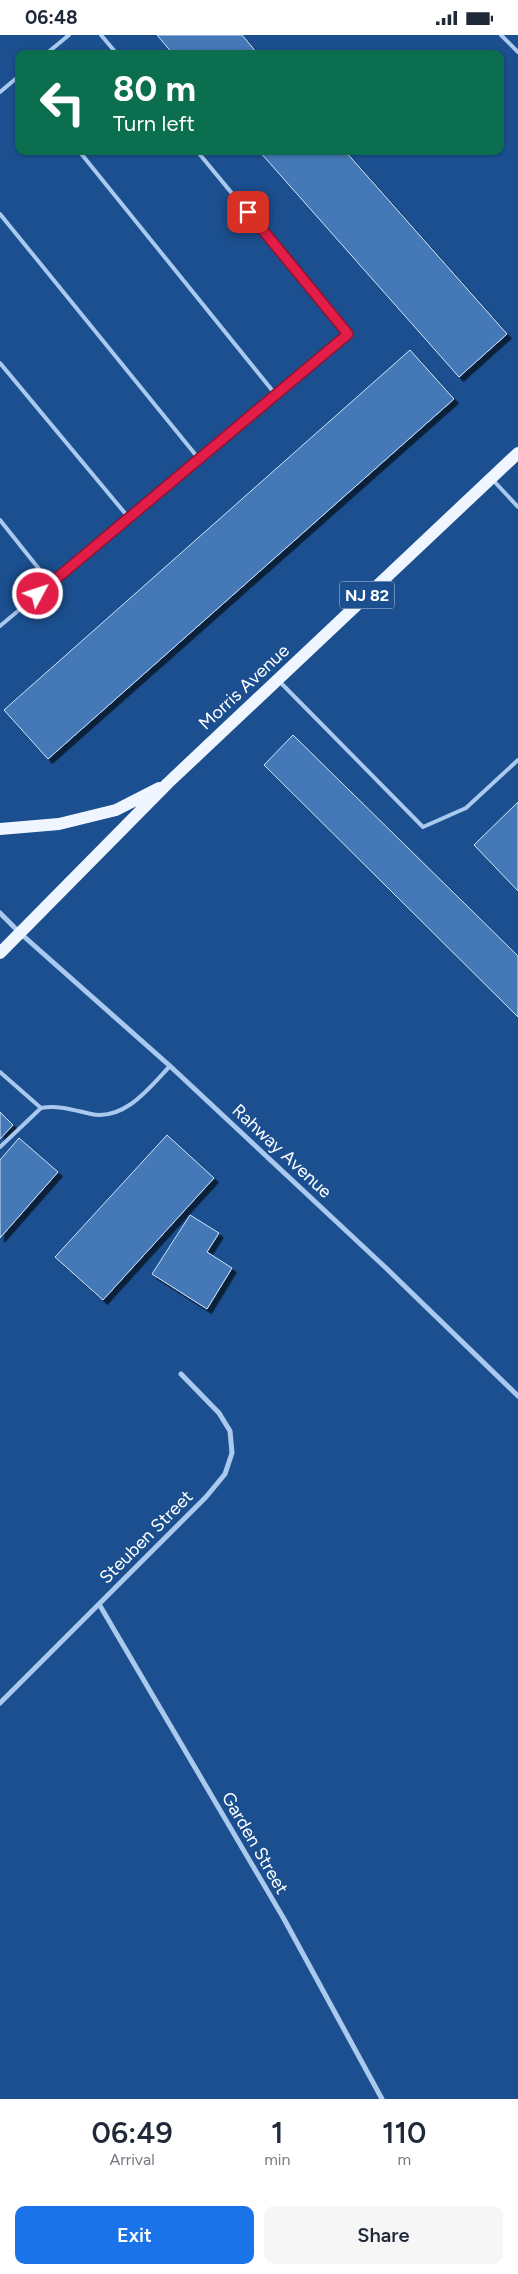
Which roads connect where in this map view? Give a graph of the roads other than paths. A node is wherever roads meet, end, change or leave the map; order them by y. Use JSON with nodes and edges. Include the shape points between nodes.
{"nodes":[{"id":1,"x":69,"y":35,"type":"edge"},
{"id":2,"x":101,"y":35,"type":"edge"},
{"id":3,"x":501,"y":35,"type":"edge"},
{"id":4,"x":51,"y":50,"type":"edge"},
{"id":5,"x":114,"y":50,"type":"edge"},
{"id":6,"x":518,"y":52,"type":"edge"},
{"id":7,"x":15,"y":80,"type":"edge"},
{"id":8,"x":0,"y":91,"type":"edge"},
{"id":9,"x":82,"y":155,"type":"edge"},
{"id":10,"x":200,"y":155,"type":"edge"},
{"id":11,"x":0,"y":214,"type":"edge"},
{"id":12,"x":0,"y":363,"type":"edge"},
{"id":13,"x":276,"y":395,"type":"junction"},
{"id":14,"x":518,"y":453,"type":"edge"},
{"id":15,"x":199,"y":459,"type":"junction"},
{"id":16,"x":491,"y":478,"type":"junction"},
{"id":17,"x":518,"y":507,"type":"edge"},
{"id":18,"x":129,"y":518,"type":"junction"},
{"id":19,"x":0,"y":521,"type":"edge"},
{"id":20,"x":51,"y":584,"type":"junction"},
{"id":21,"x":0,"y":627,"type":"edge"},
{"id":22,"x":278,"y":679,"type":"junction"},
{"id":23,"x":518,"y":760,"type":"edge"},
{"id":24,"x":168,"y":783,"type":"junction"},
{"id":25,"x":0,"y":829,"type":"edge"},
{"id":26,"x":0,"y":913,"type":"edge"},
{"id":27,"x":20,"y":933,"type":"junction"},
{"id":28,"x":0,"y":953,"type":"edge"},
{"id":29,"x":170,"y":1065,"type":"junction"},
{"id":30,"x":0,"y":1073,"type":"edge"},
{"id":31,"x":41,"y":1108,"type":"junction"},
{"id":32,"x":0,"y":1147,"type":"edge"},
{"id":33,"x":182,"y":1374,"type":"dead end"},
{"id":34,"x":518,"y":1396,"type":"edge"},
{"id":35,"x":99,"y":1604,"type":"junction"},
{"id":36,"x":0,"y":1703,"type":"edge"},
{"id":37,"x":382,"y":2099,"type":"edge"}],
"edges":[{"from":1,"to":4,"type":"lane"},
{"from":2,"to":5,"type":"lane"},
{"from":3,"to":6,"type":"lane"},
{"from":7,"to":8,"type":"lane"},
{"from":9,"to":13,"type":"lane"},
{"from":10,"to":13,"type":"lane","via":[[348,334]]},
{"from":11,"to":15,"type":"lane"},
{"from":12,"to":18,"type":"lane"},
{"from":13,"to":15,"type":"lane"},
{"from":14,"to":16,"type":"main road","name":"Morris Avenue","number":"NJ 82"},
{"from":15,"to":18,"type":"lane"},
{"from":16,"to":17,"type":"lane"},
{"from":16,"to":22,"type":"main road","name":"Morris Avenue","number":"NJ 82"},
{"from":18,"to":20,"type":"lane"},
{"from":19,"to":20,"type":"lane"},
{"from":20,"to":21,"type":"lane"},
{"from":22,"to":23,"type":"lane","via":[[423,827],[466,808]]},
{"from":22,"to":24,"type":"main road","name":"Morris Avenue","number":"NJ 82"},
{"from":24,"to":25,"type":"main road","via":[[116,809],[60,824]]},
{"from":24,"to":27,"type":"main road","name":"Morris Avenue","number":"NJ 82"},
{"from":26,"to":27,"type":"street","name":"Rahway Avenue"},
{"from":27,"to":28,"type":"main road","name":"Morris Avenue","number":"NJ 82"},
{"from":27,"to":29,"type":"street","name":"Rahway Avenue"},
{"from":29,"to":31,"type":"lane","via":[[138,1100],[117,1112],[92,1115],[68,1108]]},
{"from":29,"to":34,"type":"street","name":"Rahway Avenue"},
{"from":30,"to":31,"type":"lane"},
{"from":31,"to":32,"type":"lane"},
{"from":33,"to":35,"type":"street","name":"Steuben Street","via":[[219,1413],[230,1431],[232,1453],[225,1474]]},
{"from":35,"to":36,"type":"street","name":"Steuben Street"},
{"from":35,"to":37,"type":"street","name":"Garden Street","via":[[284,1919]]}]}
